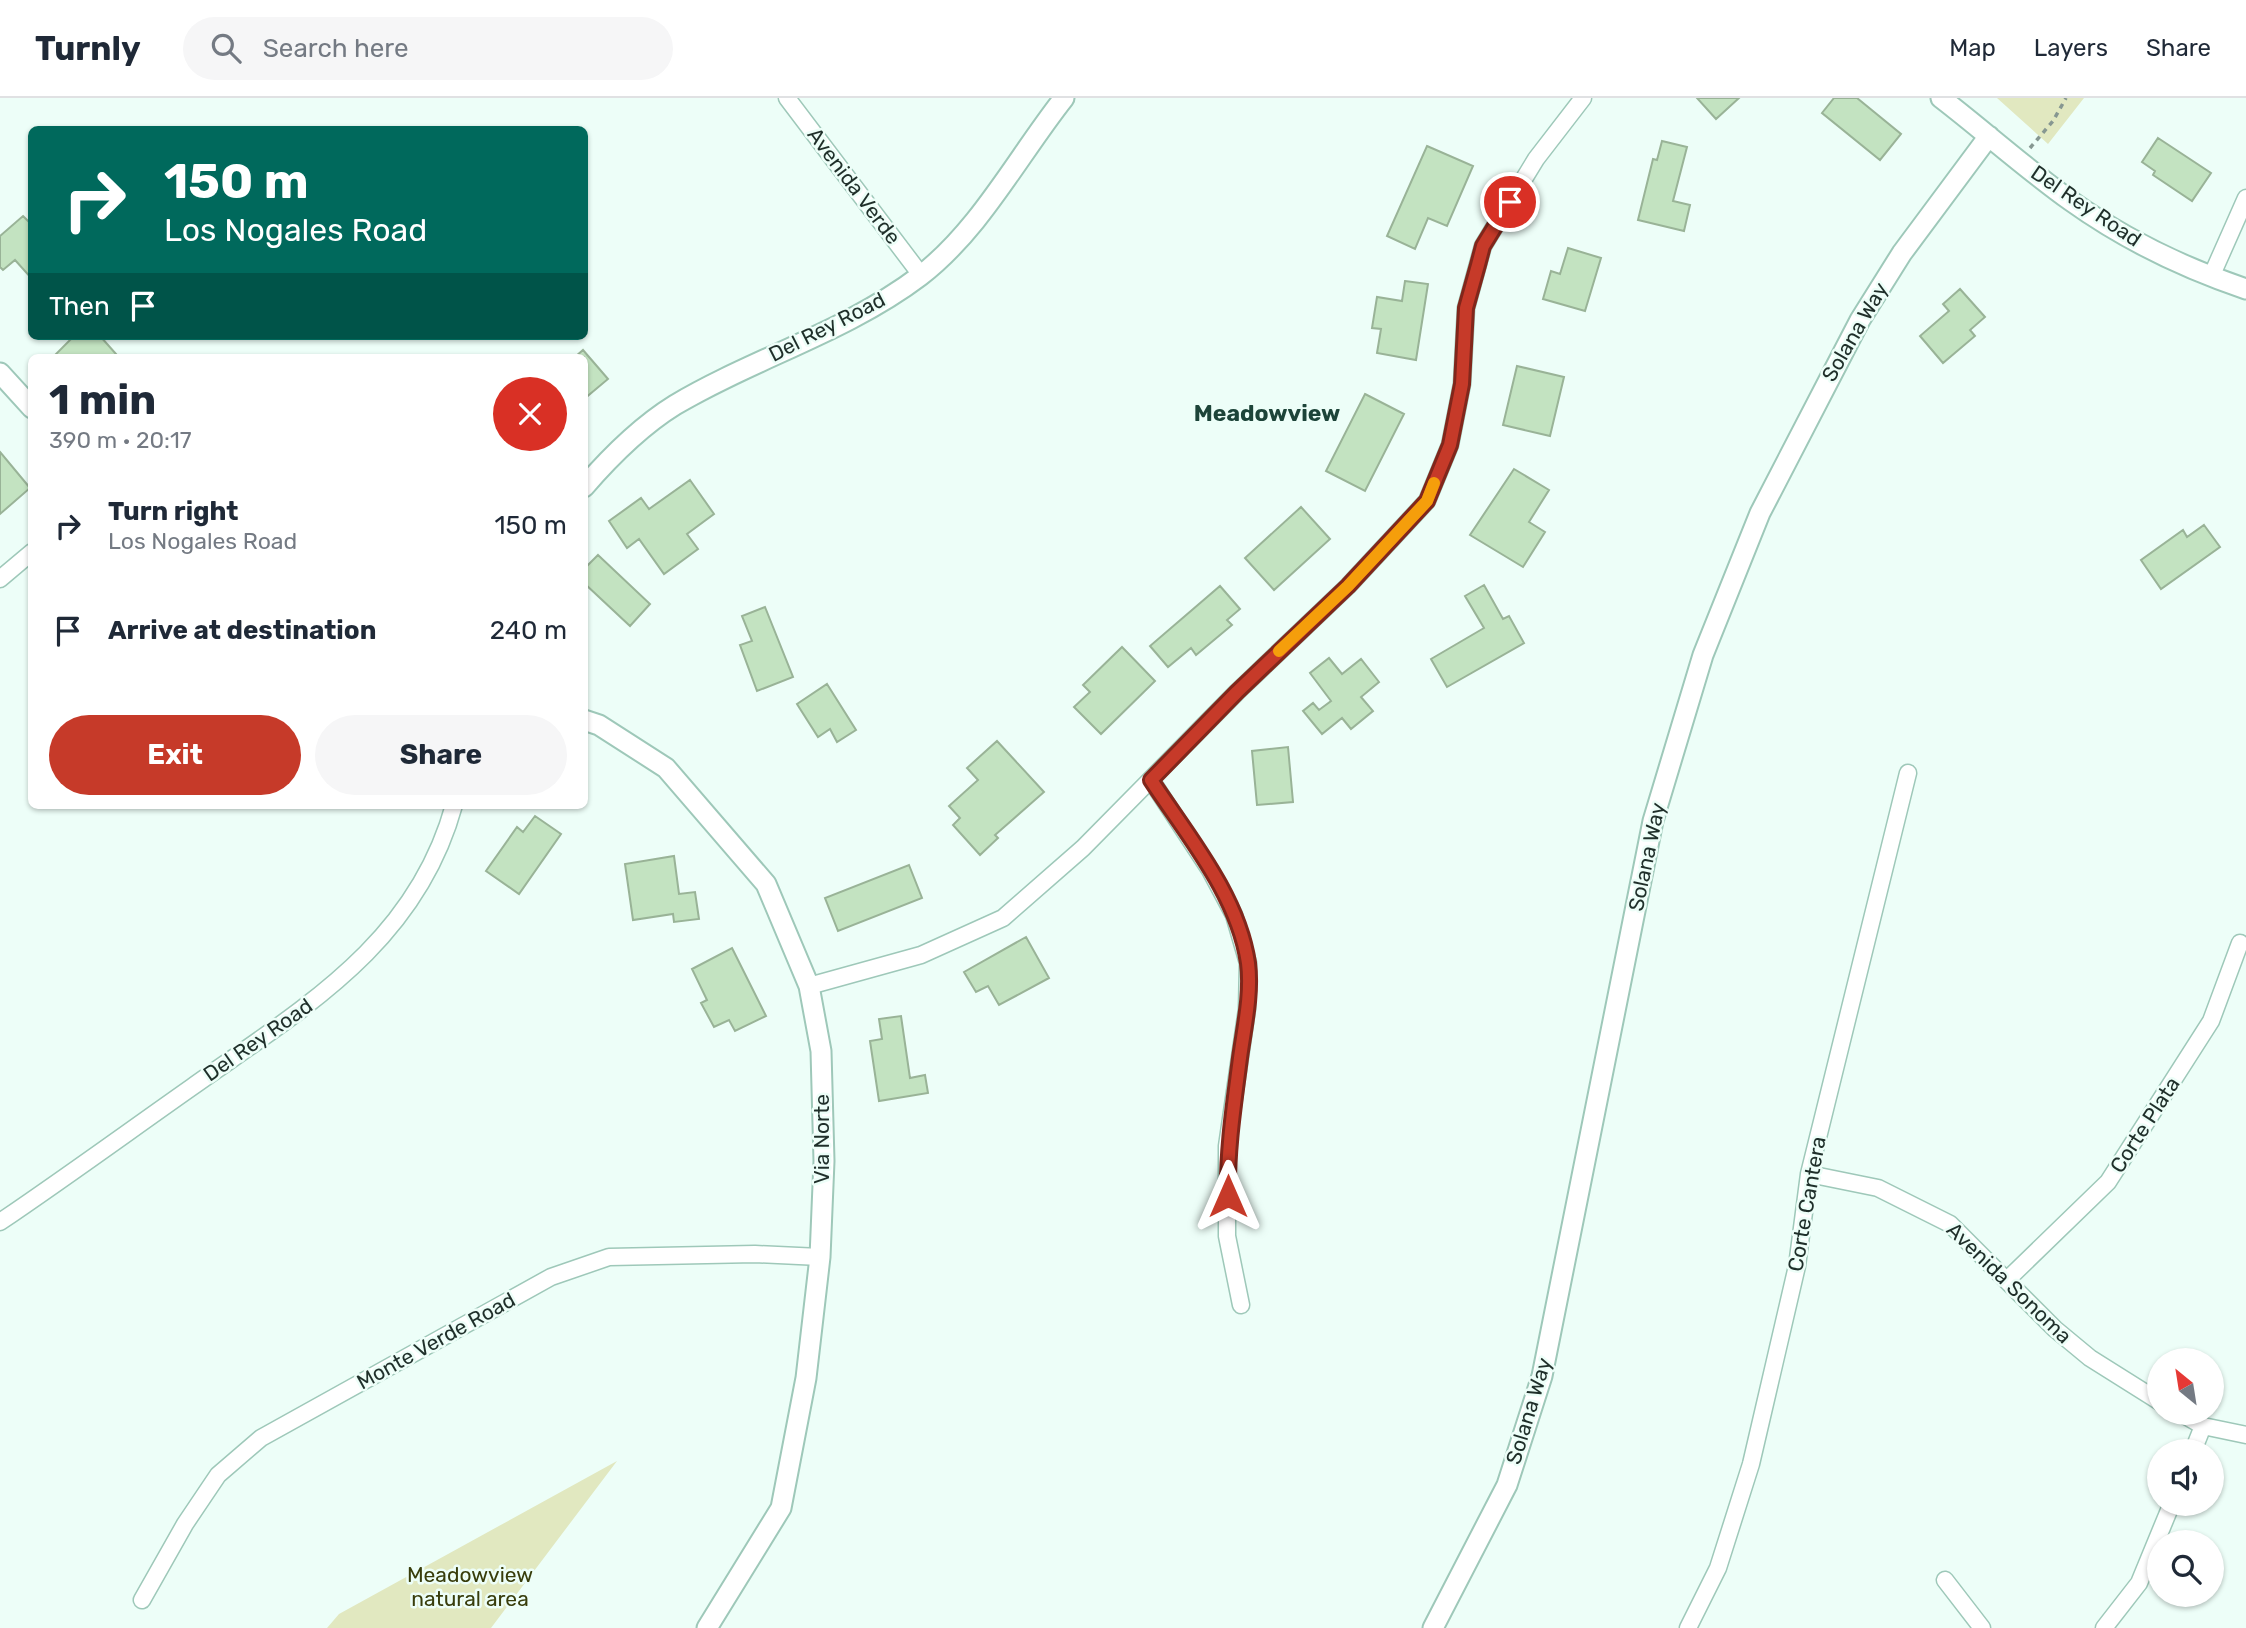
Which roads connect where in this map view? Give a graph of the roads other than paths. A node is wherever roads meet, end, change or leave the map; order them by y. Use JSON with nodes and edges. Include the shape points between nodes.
{"nodes":[{"id":1,"x":786,"y":98,"type":"edge"},
{"id":2,"x":1064,"y":98,"type":"edge"},
{"id":3,"x":1583,"y":98,"type":"edge"},
{"id":4,"x":1941,"y":98,"type":"edge"},
{"id":5,"x":1989,"y":136,"type":"junction"},
{"id":6,"x":2246,"y":198,"type":"edge"},
{"id":7,"x":921,"y":275,"type":"junction"},
{"id":8,"x":2211,"y":277,"type":"junction"},
{"id":9,"x":2246,"y":289,"type":"edge"},
{"id":10,"x":0,"y":373,"type":"edge"},
{"id":11,"x":28,"y":404,"type":"edge"},
{"id":12,"x":588,"y":483,"type":"edge"},
{"id":13,"x":28,"y":555,"type":"edge"},
{"id":14,"x":0,"y":579,"type":"edge"},
{"id":15,"x":588,"y":721,"type":"edge"},
{"id":16,"x":1908,"y":773,"type":"dead end"},
{"id":17,"x":1151,"y":780,"type":"junction"},
{"id":18,"x":453,"y":809,"type":"edge"},
{"id":19,"x":2240,"y":943,"type":"dead end"},
{"id":20,"x":809,"y":986,"type":"junction"},
{"id":21,"x":1809,"y":1174,"type":"junction"},
{"id":22,"x":0,"y":1222,"type":"edge"},
{"id":23,"x":820,"y":1257,"type":"junction"},
{"id":24,"x":2008,"y":1279,"type":"junction"},
{"id":25,"x":1241,"y":1305,"type":"dead end"},
{"id":26,"x":2147,"y":1394,"type":"edge"},
{"id":27,"x":2203,"y":1426,"type":"joint"},
{"id":28,"x":2246,"y":1435,"type":"edge"},
{"id":29,"x":2198,"y":1439,"type":"edge"},
{"id":30,"x":2167,"y":1516,"type":"edge"},
{"id":31,"x":1945,"y":1580,"type":"dead end"},
{"id":32,"x":142,"y":1600,"type":"dead end"},
{"id":33,"x":707,"y":1628,"type":"edge"},
{"id":34,"x":1433,"y":1628,"type":"edge"},
{"id":35,"x":1689,"y":1628,"type":"edge"},
{"id":36,"x":1982,"y":1628,"type":"edge"},
{"id":37,"x":2104,"y":1628,"type":"edge"}],
"edges":[{"from":1,"to":7,"type":"street","name":"Avenida Verde"},
{"from":2,"to":7,"type":"street","name":"Del Rey Road","via":[[993,195]]},
{"from":3,"to":17,"type":"street","via":[[1536,159],[1483,246],[1466,308],[1462,384],[1450,445],[1427,501],[1348,586]]},
{"from":4,"to":5,"type":"street","name":"Del Rey Road"},
{"from":5,"to":8,"type":"street","name":"Del Rey Road","via":[[2103,222]]},
{"from":5,"to":34,"type":"street","name":"Solana Way","via":[[1902,253],[1860,320],[1760,513],[1703,655],[1653,821],[1542,1376],[1507,1485]]},
{"from":6,"to":8,"type":"street"},
{"from":7,"to":12,"type":"street","name":"Del Rey Road","via":[[852,319],[673,407],[633,437]]},
{"from":8,"to":9,"type":"street","name":"Del Rey Road"},
{"from":10,"to":11,"type":"street"},
{"from":13,"to":14,"type":"street"},
{"from":15,"to":20,"type":"street","name":"Via Norte","via":[[666,768],[766,884]]},
{"from":16,"to":21,"type":"street","name":"Corte Cantera"},
{"from":17,"to":20,"type":"street","via":[[1003,918],[921,956]]},
{"from":17,"to":25,"type":"street","via":[[1234,915],[1248,963],[1247,1009],[1227,1146],[1227,1236]]},
{"from":18,"to":22,"type":"street","name":"Del Rey Road","via":[[426,879],[383,938],[322,995]]},
{"from":19,"to":24,"type":"street","name":"Corte Plata","via":[[2211,1021],[2108,1182]]},
{"from":20,"to":23,"type":"street","name":"Via Norte","via":[[821,1051],[824,1161]]},
{"from":21,"to":24,"type":"street","name":"Avenida Sonoma","via":[[1878,1188],[1916,1205],[1950,1224]]},
{"from":21,"to":35,"type":"street","name":"Corte Cantera","via":[[1797,1266],[1751,1464],[1718,1568]]},
{"from":23,"to":32,"type":"street","name":"Monte Verde Road","via":[[609,1257],[551,1277],[261,1438],[218,1475]]},
{"from":23,"to":33,"type":"street","name":"Via Norte","via":[[806,1378],[781,1508]]},
{"from":24,"to":26,"type":"street","name":"Avenida Sonoma","via":[[2090,1358]]},
{"from":27,"to":28,"type":"street"},
{"from":27,"to":29,"type":"street"},
{"from":30,"to":37,"type":"street","via":[[2139,1583]]},
{"from":31,"to":36,"type":"street"}]}
